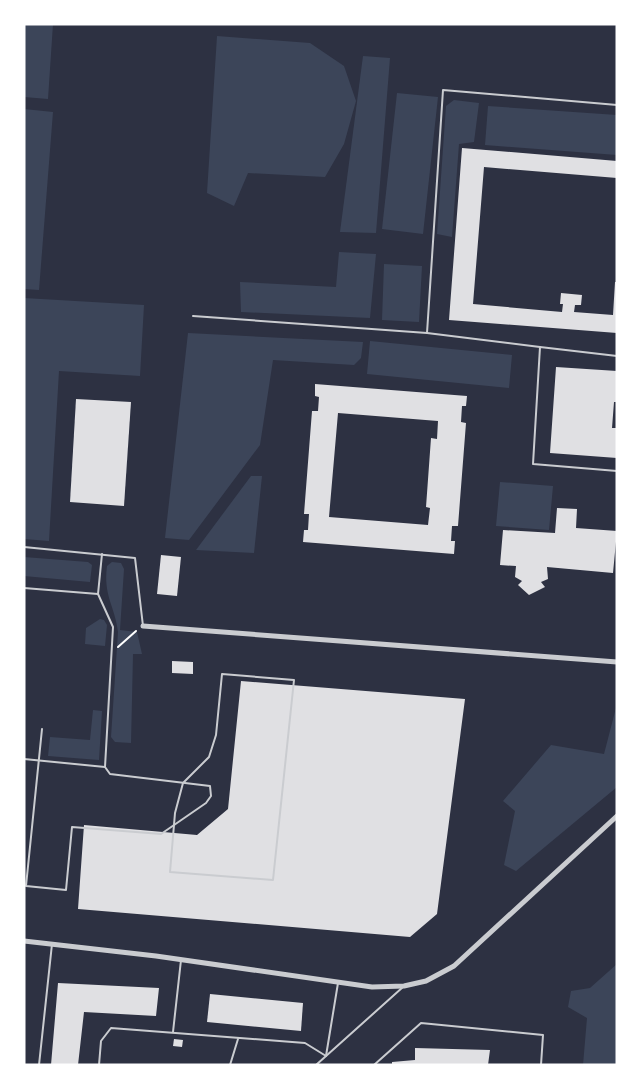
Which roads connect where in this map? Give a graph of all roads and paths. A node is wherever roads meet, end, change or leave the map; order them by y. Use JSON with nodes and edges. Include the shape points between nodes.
{"nodes":[{"id":1,"x":617,"y":105,"type":"edge"},
{"id":2,"x":193,"y":316,"type":"dead end"},
{"id":3,"x":427,"y":333,"type":"junction"},
{"id":4,"x":540,"y":347,"type":"junction"},
{"id":5,"x":617,"y":356,"type":"edge"},
{"id":6,"x":617,"y":471,"type":"edge"},
{"id":7,"x":24,"y":547,"type":"edge"},
{"id":8,"x":102,"y":554,"type":"junction"},
{"id":9,"x":24,"y":588,"type":"edge"},
{"id":10,"x":98,"y":594,"type":"junction"},
{"id":11,"x":143,"y":626,"type":"junction"},
{"id":12,"x":111,"y":653,"type":"junction"},
{"id":13,"x":617,"y":662,"type":"edge"},
{"id":14,"x":42,"y":729,"type":"dead end"},
{"id":15,"x":24,"y":759,"type":"edge"},
{"id":16,"x":39,"y":760,"type":"junction"},
{"id":17,"x":105,"y":766,"type":"junction"},
{"id":18,"x":183,"y":783,"type":"junction"},
{"id":19,"x":617,"y":816,"type":"edge"},
{"id":20,"x":24,"y":941,"type":"edge"},
{"id":21,"x":52,"y":944,"type":"junction"},
{"id":22,"x":181,"y":960,"type":"junction"},
{"id":23,"x":338,"y":982,"type":"junction"},
{"id":24,"x":404,"y":986,"type":"junction"},
{"id":25,"x":172,"y":1032,"type":"junction"},
{"id":26,"x":238,"y":1038,"type":"junction"},
{"id":27,"x":326,"y":1056,"type":"junction"},
{"id":28,"x":39,"y":1065,"type":"edge"},
{"id":29,"x":99,"y":1065,"type":"edge"},
{"id":30,"x":230,"y":1065,"type":"edge"},
{"id":31,"x":316,"y":1065,"type":"edge"},
{"id":32,"x":374,"y":1065,"type":"edge"},
{"id":33,"x":541,"y":1065,"type":"edge"}],
"edges":[{"from":1,"to":3,"type":"lane","via":[[443,90]]},
{"from":2,"to":3,"type":"lane"},
{"from":3,"to":4,"type":"lane"},
{"from":4,"to":5,"type":"lane"},
{"from":4,"to":6,"type":"lane","via":[[533,464]]},
{"from":7,"to":8,"type":"lane"},
{"from":8,"to":10,"type":"lane"},
{"from":8,"to":11,"type":"lane","via":[[135,558]]},
{"from":9,"to":10,"type":"lane"},
{"from":10,"to":12,"type":"lane","via":[[113,627]]},
{"from":11,"to":12,"type":"path"},
{"from":11,"to":13,"type":"street"},
{"from":12,"to":17,"type":"lane"},
{"from":14,"to":16,"type":"lane"},
{"from":15,"to":16,"type":"lane"},
{"from":16,"to":17,"type":"lane"},
{"from":16,"to":18,"type":"lane","via":[[26,886],[66,890],[72,827],[161,834],[211,796],[210,786]]},
{"from":17,"to":18,"type":"lane","via":[[110,774]]},
{"from":18,"to":18,"type":"lane","via":[[175,813],[170,872],[273,880],[294,680],[222,674],[216,735],[209,757]]},
{"from":19,"to":24,"type":"street","via":[[454,966],[426,981]]},
{"from":20,"to":21,"type":"street"},
{"from":21,"to":22,"type":"street"},
{"from":21,"to":28,"type":"lane"},
{"from":22,"to":23,"type":"street"},
{"from":22,"to":25,"type":"lane"},
{"from":23,"to":24,"type":"street"},
{"from":23,"to":27,"type":"lane"},
{"from":24,"to":27,"type":"lane"},
{"from":25,"to":26,"type":"lane"},
{"from":25,"to":29,"type":"lane","via":[[111,1028],[101,1041]]},
{"from":26,"to":27,"type":"lane","via":[[305,1043]]},
{"from":26,"to":30,"type":"lane"},
{"from":27,"to":31,"type":"lane"},
{"from":32,"to":33,"type":"lane","via":[[421,1023],[543,1035]]}]}
